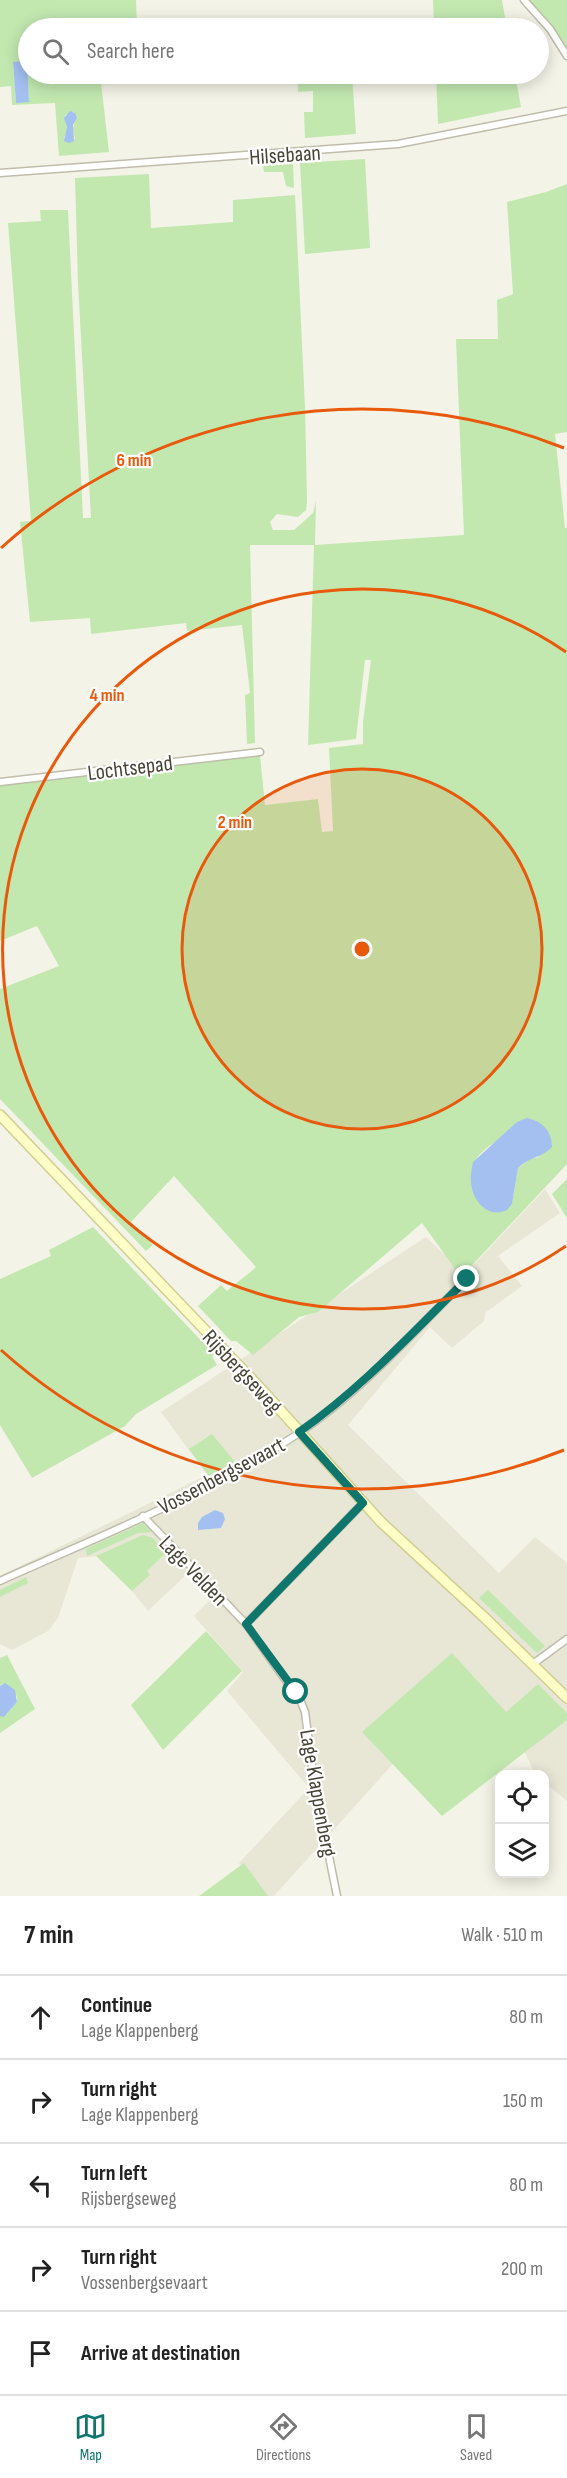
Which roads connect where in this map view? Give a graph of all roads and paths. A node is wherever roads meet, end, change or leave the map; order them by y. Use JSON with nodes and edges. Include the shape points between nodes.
{"nodes":[{"id":1,"x":524,"y":0,"type":"edge"},
{"id":2,"x":540,"y":18,"type":"edge"},
{"id":3,"x":549,"y":29,"type":"edge"},
{"id":4,"x":567,"y":56,"type":"edge"},
{"id":5,"x":567,"y":111,"type":"edge"},
{"id":6,"x":0,"y":173,"type":"edge"},
{"id":7,"x":260,"y":752,"type":"dead end"},
{"id":8,"x":0,"y":782,"type":"edge"},
{"id":9,"x":0,"y":1115,"type":"edge"},
{"id":10,"x":467,"y":1279,"type":"dead end"},
{"id":11,"x":299,"y":1432,"type":"junction"},
{"id":12,"x":363,"y":1503,"type":"junction"},
{"id":13,"x":143,"y":1516,"type":"junction"},
{"id":14,"x":0,"y":1581,"type":"edge"},
{"id":15,"x":246,"y":1624,"type":"junction"},
{"id":16,"x":567,"y":1639,"type":"edge"},
{"id":17,"x":533,"y":1664,"type":"junction"},
{"id":18,"x":567,"y":1698,"type":"edge"},
{"id":19,"x":337,"y":1896,"type":"edge"}],
"edges":[{"from":1,"to":2,"type":"street"},
{"from":3,"to":4,"type":"street"},
{"from":5,"to":6,"type":"street","name":"Hilsebaan","via":[[398,144]]},
{"from":7,"to":8,"type":"street","name":"Lochtsepad"},
{"from":9,"to":11,"type":"main road","name":"Rijsbergseweg"},
{"from":10,"to":11,"type":"street","name":"Vossenbergsevaart","via":[[362,1381]]},
{"from":11,"to":12,"type":"main road","name":"Rijsbergseweg"},
{"from":11,"to":13,"type":"street","name":"Vossenbergsevaart","via":[[218,1481]]},
{"from":12,"to":15,"type":"street"},
{"from":12,"to":17,"type":"main road","name":"Rijsbergseweg"},
{"from":13,"to":14,"type":"street","name":"Vossenbergsevaart"},
{"from":13,"to":15,"type":"street","name":"Lage Velden"},
{"from":15,"to":19,"type":"street","name":"Lage Klappenberg","via":[[303,1707]]},
{"from":16,"to":17,"type":"street"},
{"from":17,"to":18,"type":"main road","name":"Rijsbergseweg"}]}
